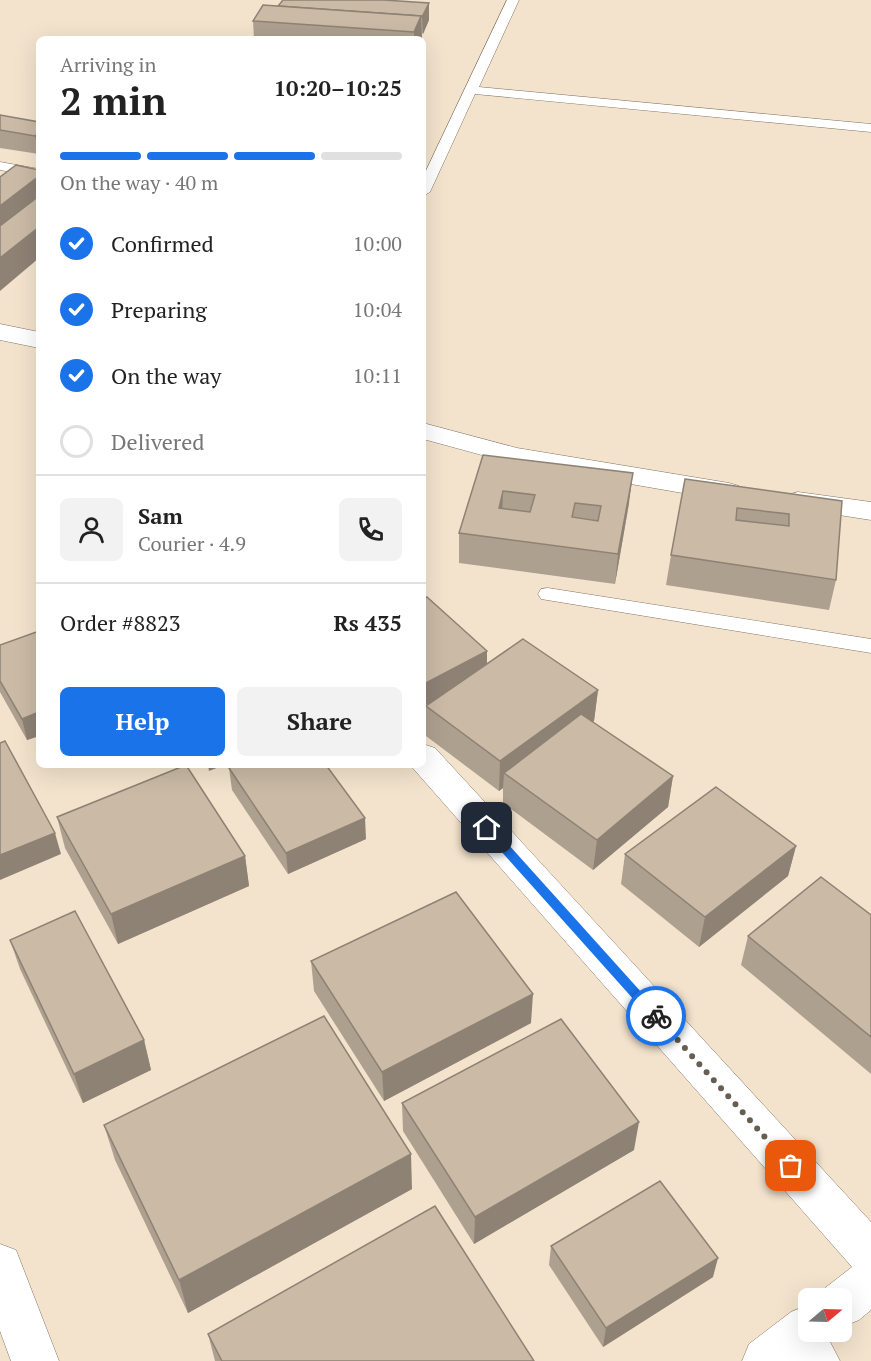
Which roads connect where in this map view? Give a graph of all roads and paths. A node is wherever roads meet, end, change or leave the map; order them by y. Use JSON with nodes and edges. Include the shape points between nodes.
{"nodes":[{"id":1,"x":513,"y":0,"type":"edge"},
{"id":2,"x":471,"y":90,"type":"junction"},
{"id":3,"x":871,"y":126,"type":"edge"},
{"id":4,"x":0,"y":166,"type":"edge"},
{"id":5,"x":16,"y":169,"type":"junction"},
{"id":6,"x":36,"y":172,"type":"edge"},
{"id":7,"x":0,"y":182,"type":"edge"},
{"id":8,"x":426,"y":186,"type":"edge"},
{"id":9,"x":0,"y":332,"type":"edge"},
{"id":10,"x":36,"y":339,"type":"edge"},
{"id":11,"x":426,"y":432,"type":"edge"},
{"id":12,"x":871,"y":511,"type":"edge"},
{"id":13,"x":548,"y":594,"type":"dead end"},
{"id":14,"x":871,"y":646,"type":"edge"},
{"id":15,"x":426,"y":760,"type":"edge"},
{"id":16,"x":871,"y":1255,"type":"edge"},
{"id":17,"x":0,"y":1266,"type":"edge"},
{"id":18,"x":871,"y":1281,"type":"edge"},
{"id":19,"x":852,"y":1296,"type":"edge"},
{"id":20,"x":35,"y":1361,"type":"edge"}],
"edges":[{"from":1,"to":2,"type":"lane"},
{"from":2,"to":3,"type":"lane"},
{"from":2,"to":8,"type":"lane"},
{"from":4,"to":5,"type":"lane"},
{"from":5,"to":6,"type":"lane"},
{"from":5,"to":7,"type":"lane"},
{"from":9,"to":10,"type":"street"},
{"from":11,"to":12,"type":"street","via":[[515,456],[687,486]]},
{"from":13,"to":14,"type":"lane"},
{"from":15,"to":16,"type":"street"},
{"from":17,"to":20,"type":"street"},
{"from":18,"to":19,"type":"street"}]}
